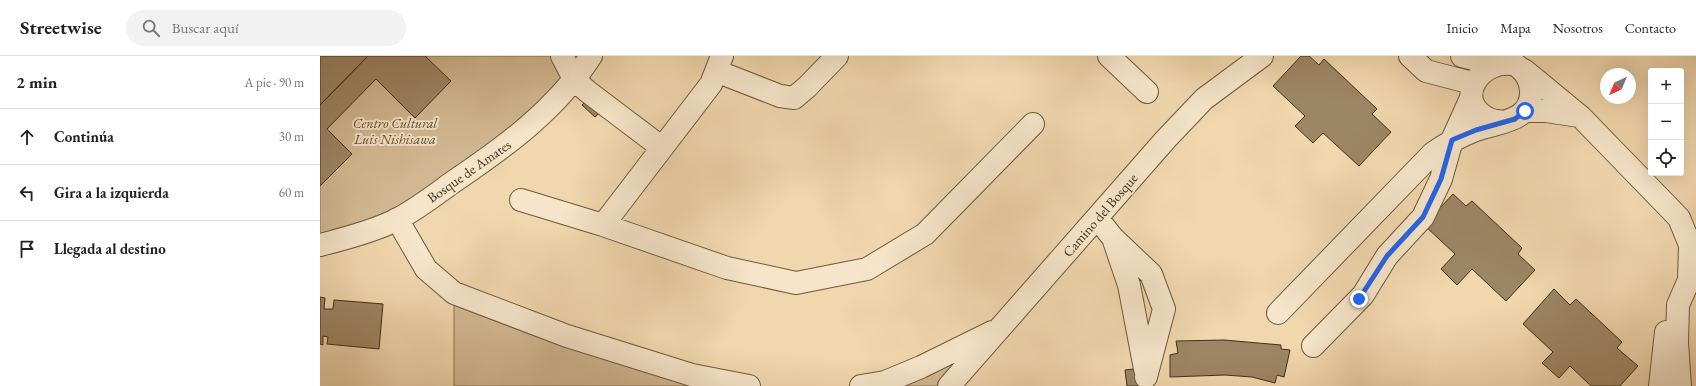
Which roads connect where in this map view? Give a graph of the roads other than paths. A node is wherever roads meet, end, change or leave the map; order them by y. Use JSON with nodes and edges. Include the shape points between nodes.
{"nodes":[{"id":1,"x":562,"y":56,"type":"edge"},
{"id":2,"x":837,"y":56,"type":"edge"},
{"id":3,"x":1109,"y":56,"type":"edge"},
{"id":4,"x":1262,"y":56,"type":"edge"},
{"id":5,"x":1410,"y":56,"type":"edge"},
{"id":6,"x":1462,"y":56,"type":"edge"},
{"id":7,"x":589,"y":57,"type":"edge"},
{"id":8,"x":1490,"y":63,"type":"junction"},
{"id":9,"x":719,"y":64,"type":"edge"},
{"id":10,"x":1522,"y":69,"type":"junction"},
{"id":11,"x":574,"y":79,"type":"junction"},
{"id":12,"x":1472,"y":90,"type":"junction"},
{"id":13,"x":1147,"y":92,"type":"dead end"},
{"id":14,"x":1525,"y":111,"type":"junction"},
{"id":15,"x":1581,"y":116,"type":"junction"},
{"id":16,"x":1504,"y":122,"type":"junction"},
{"id":17,"x":1033,"y":124,"type":"dead end"},
{"id":18,"x":1452,"y":140,"type":"junction"},
{"id":19,"x":661,"y":147,"type":"junction"},
{"id":20,"x":521,"y":200,"type":"dead end"},
{"id":21,"x":1097,"y":218,"type":"junction"},
{"id":22,"x":397,"y":219,"type":"junction"},
{"id":23,"x":603,"y":225,"type":"junction"},
{"id":24,"x":1113,"y":238,"type":"junction"},
{"id":25,"x":320,"y":245,"type":"edge"},
{"id":26,"x":1678,"y":305,"type":"junction"},
{"id":27,"x":1278,"y":313,"type":"dead end"},
{"id":28,"x":1002,"y":327,"type":"junction"},
{"id":29,"x":1313,"y":346,"type":"dead end"},
{"id":30,"x":1147,"y":381,"type":"edge"},
{"id":31,"x":749,"y":386,"type":"edge"},
{"id":32,"x":861,"y":386,"type":"edge"},
{"id":33,"x":949,"y":386,"type":"edge"},
{"id":34,"x":1660,"y":386,"type":"edge"},
{"id":35,"x":1680,"y":386,"type":"edge"}],
"edges":[{"from":1,"to":11,"type":"street"},
{"from":2,"to":9,"type":"street","via":[[794,98],[780,96]]},
{"from":3,"to":13,"type":"street"},
{"from":4,"to":21,"type":"street","name":"Camino del Bosque","via":[[1204,99]]},
{"from":5,"to":12,"type":"street","via":[[1426,71]]},
{"from":6,"to":8,"type":"street"},
{"from":7,"to":11,"type":"street","name":"Bosque de Amates"},
{"from":8,"to":10,"type":"street","via":[[1512,63]]},
{"from":8,"to":12,"type":"street","via":[[1479,71]]},
{"from":9,"to":19,"type":"street","via":[[711,84]]},
{"from":10,"to":14,"type":"street","via":[[1530,82],[1532,97]]},
{"from":10,"to":15,"type":"street"},
{"from":11,"to":19,"type":"street"},
{"from":11,"to":22,"type":"street","name":"Bosque de Amates","via":[[517,137]]},
{"from":12,"to":16,"type":"street","via":[[1478,111],[1489,120]]},
{"from":12,"to":18,"type":"street"},
{"from":14,"to":15,"type":"street"},
{"from":14,"to":16,"type":"street","via":[[1515,119]]},
{"from":15,"to":26,"type":"street","via":[[1679,218],[1690,245],[1689,280]]},
{"from":16,"to":18,"type":"street"},
{"from":17,"to":23,"type":"street","via":[[925,234],[867,269],[796,283],[727,268]]},
{"from":18,"to":27,"type":"street","via":[[1433,153]]},
{"from":18,"to":29,"type":"street","via":[[1441,179],[1423,217],[1387,256],[1363,295]]},
{"from":19,"to":23,"type":"street"},
{"from":20,"to":23,"type":"street"},
{"from":21,"to":24,"type":"street"},
{"from":21,"to":28,"type":"street","name":"Camino del Bosque"},
{"from":22,"to":25,"type":"street","name":"Bosque de Amates","via":[[346,239]]},
{"from":22,"to":31,"type":"street","via":[[426,269],[454,294],[568,336],[692,376]]},
{"from":24,"to":30,"type":"street","via":[[1129,285]]},
{"from":24,"to":30,"type":"street","via":[[1151,274],[1164,309]]},
{"from":26,"to":34,"type":"street","via":[[1666,333]]},
{"from":26,"to":35,"type":"street"},
{"from":28,"to":32,"type":"street","via":[[921,367],[885,382]]},
{"from":28,"to":33,"type":"street","name":"Camino del Bosque"}]}
